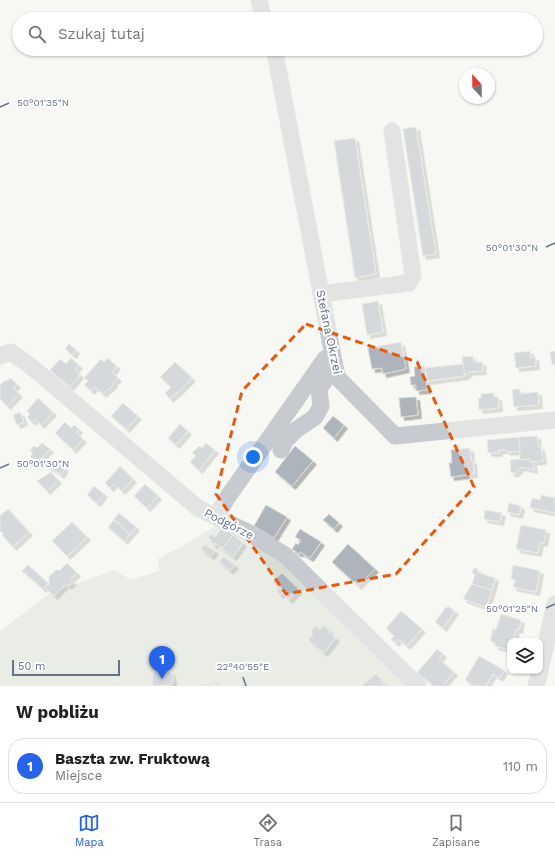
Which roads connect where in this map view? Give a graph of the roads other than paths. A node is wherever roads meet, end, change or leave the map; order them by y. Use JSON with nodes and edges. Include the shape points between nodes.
{"nodes":[{"id":1,"x":259,"y":0,"type":"edge"},
{"id":2,"x":262,"y":12,"type":"edge"},
{"id":3,"x":276,"y":56,"type":"edge"},
{"id":4,"x":392,"y":131,"type":"dead end"},
{"id":5,"x":321,"y":294,"type":"junction"},
{"id":6,"x":0,"y":356,"type":"edge"},
{"id":7,"x":334,"y":362,"type":"junction"},
{"id":8,"x":555,"y":420,"type":"edge"},
{"id":9,"x":281,"y":450,"type":"dead end"},
{"id":10,"x":216,"y":517,"type":"junction"},
{"id":11,"x":555,"y":604,"type":"edge"},
{"id":12,"x":543,"y":657,"type":"edge"},
{"id":13,"x":539,"y":674,"type":"edge"},
{"id":14,"x":418,"y":686,"type":"edge"},
{"id":15,"x":536,"y":686,"type":"edge"}],
"edges":[{"from":1,"to":2,"type":"street"},
{"from":3,"to":5,"type":"street","name":"Stefana Okrzei"},
{"from":4,"to":5,"type":"street","via":[[413,275],[409,283]]},
{"from":5,"to":7,"type":"street","name":"Stefana Okrzei"},
{"from":6,"to":10,"type":"street","name":"Podgórze","via":[[11,352],[33,368],[198,508]]},
{"from":7,"to":8,"type":"street","name":"Stefana Okrzei","via":[[337,378],[395,436]]},
{"from":7,"to":9,"type":"street","via":[[319,389],[321,406],[315,417],[285,440]]},
{"from":7,"to":10,"type":"street","via":[[325,359]]},
{"from":10,"to":14,"type":"street","name":"Podgórze","via":[[285,555]]},
{"from":11,"to":12,"type":"street"},
{"from":13,"to":15,"type":"street"}]}
